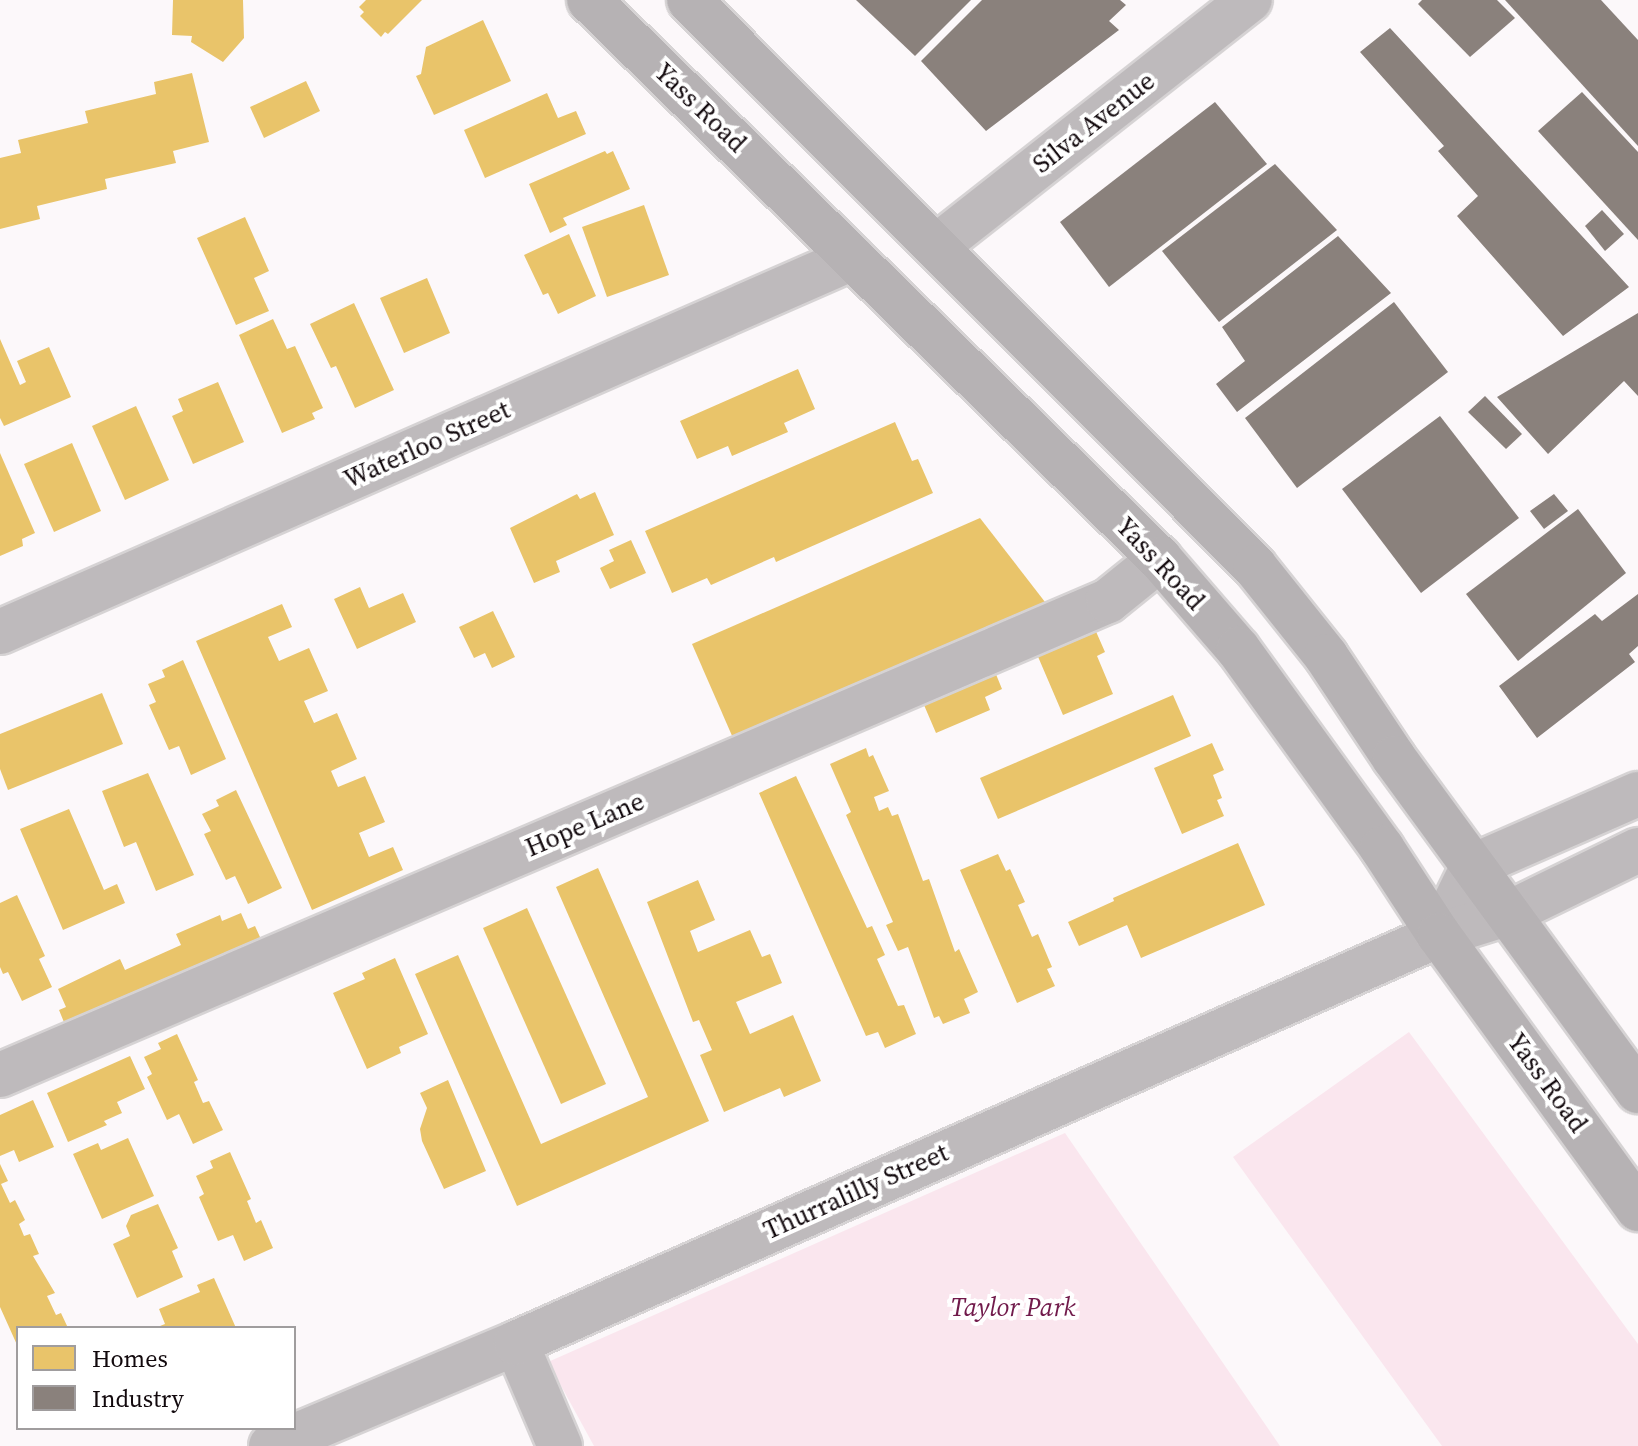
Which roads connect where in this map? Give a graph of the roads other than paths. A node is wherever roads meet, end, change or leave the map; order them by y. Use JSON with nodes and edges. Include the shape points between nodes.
{"nodes":[{"id":1,"x":589,"y":0,"type":"edge"},
{"id":2,"x":689,"y":0,"type":"edge"},
{"id":3,"x":1250,"y":0,"type":"edge"},
{"id":4,"x":937,"y":246,"type":"junction"},
{"id":5,"x":853,"y":258,"type":"junction"},
{"id":6,"x":1160,"y":559,"type":"junction"},
{"id":7,"x":0,"y":632,"type":"edge"},
{"id":8,"x":1638,"y":794,"type":"edge"},
{"id":9,"x":1638,"y":850,"type":"edge"},
{"id":10,"x":1473,"y":866,"type":"junction"},
{"id":11,"x":1509,"y":913,"type":"junction"},
{"id":12,"x":1439,"y":935,"type":"junction"},
{"id":13,"x":0,"y":1075,"type":"edge"},
{"id":14,"x":1638,"y":1091,"type":"edge"},
{"id":15,"x":1638,"y":1209,"type":"edge"},
{"id":16,"x":516,"y":1343,"type":"junction"},
{"id":17,"x":271,"y":1446,"type":"edge"},
{"id":18,"x":560,"y":1446,"type":"edge"}],
"edges":[{"from":1,"to":5,"type":"main road","name":"Yass Road"},
{"from":2,"to":4,"type":"main road"},
{"from":3,"to":4,"type":"street","name":"Silva Avenue"},
{"from":4,"to":5,"type":"main road"},
{"from":4,"to":10,"type":"main road","via":[[1255,567],[1326,656]]},
{"from":5,"to":6,"type":"main road","name":"Yass Road"},
{"from":5,"to":7,"type":"street","name":"Waterloo Street"},
{"from":6,"to":12,"type":"main road","name":"Yass Road","via":[[1265,685]]},
{"from":6,"to":13,"type":"street","name":"Hope Lane","via":[[1108,601]]},
{"from":8,"to":10,"type":"street"},
{"from":9,"to":11,"type":"street","name":"Thurralilly Street"},
{"from":10,"to":11,"type":"main road"},
{"from":10,"to":12,"type":"street"},
{"from":11,"to":12,"type":"street","name":"Thurralilly Street"},
{"from":11,"to":14,"type":"main road"},
{"from":12,"to":15,"type":"main road","name":"Yass Road"},
{"from":12,"to":16,"type":"street","name":"Thurralilly Street"},
{"from":16,"to":17,"type":"street","name":"Thurralilly Street"},
{"from":16,"to":18,"type":"street"}]}
